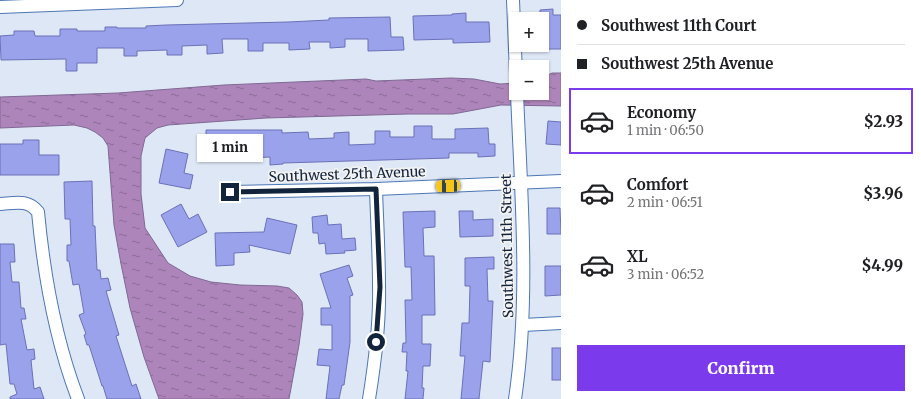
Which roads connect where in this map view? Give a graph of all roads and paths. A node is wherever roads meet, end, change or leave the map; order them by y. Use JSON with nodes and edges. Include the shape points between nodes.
{"nodes":[{"id":1,"x":177,"y":0,"type":"edge"},
{"id":2,"x":513,"y":0,"type":"edge"},
{"id":3,"x":0,"y":7,"type":"edge"},
{"id":4,"x":515,"y":60,"type":"edge"},
{"id":5,"x":517,"y":100,"type":"edge"},
{"id":6,"x":561,"y":181,"type":"edge"},
{"id":7,"x":521,"y":183,"type":"junction"},
{"id":8,"x":376,"y":189,"type":"junction"},
{"id":9,"x":230,"y":192,"type":"dead end"},
{"id":10,"x":0,"y":204,"type":"edge"},
{"id":11,"x":561,"y":323,"type":"edge"},
{"id":12,"x":523,"y":325,"type":"junction"},
{"id":13,"x":78,"y":399,"type":"edge"},
{"id":14,"x":368,"y":399,"type":"edge"},
{"id":15,"x":515,"y":399,"type":"edge"}],
"edges":[{"from":1,"to":3,"type":"street"},
{"from":2,"to":4,"type":"street"},
{"from":5,"to":7,"type":"street","name":"Southwest 11th Street"},
{"from":6,"to":7,"type":"street","name":"Southwest 25th Avenue"},
{"from":7,"to":8,"type":"street","name":"Southwest 25th Avenue"},
{"from":7,"to":12,"type":"street","name":"Southwest 11th Street"},
{"from":8,"to":9,"type":"street","name":"Southwest 25th Avenue"},
{"from":8,"to":14,"type":"street","via":[[380,287],[374,370]]},
{"from":10,"to":13,"type":"street","via":[[24,203],[38,212],[50,304]]},
{"from":11,"to":12,"type":"street"},
{"from":12,"to":15,"type":"street","name":"Southwest 11th Street"}]}
